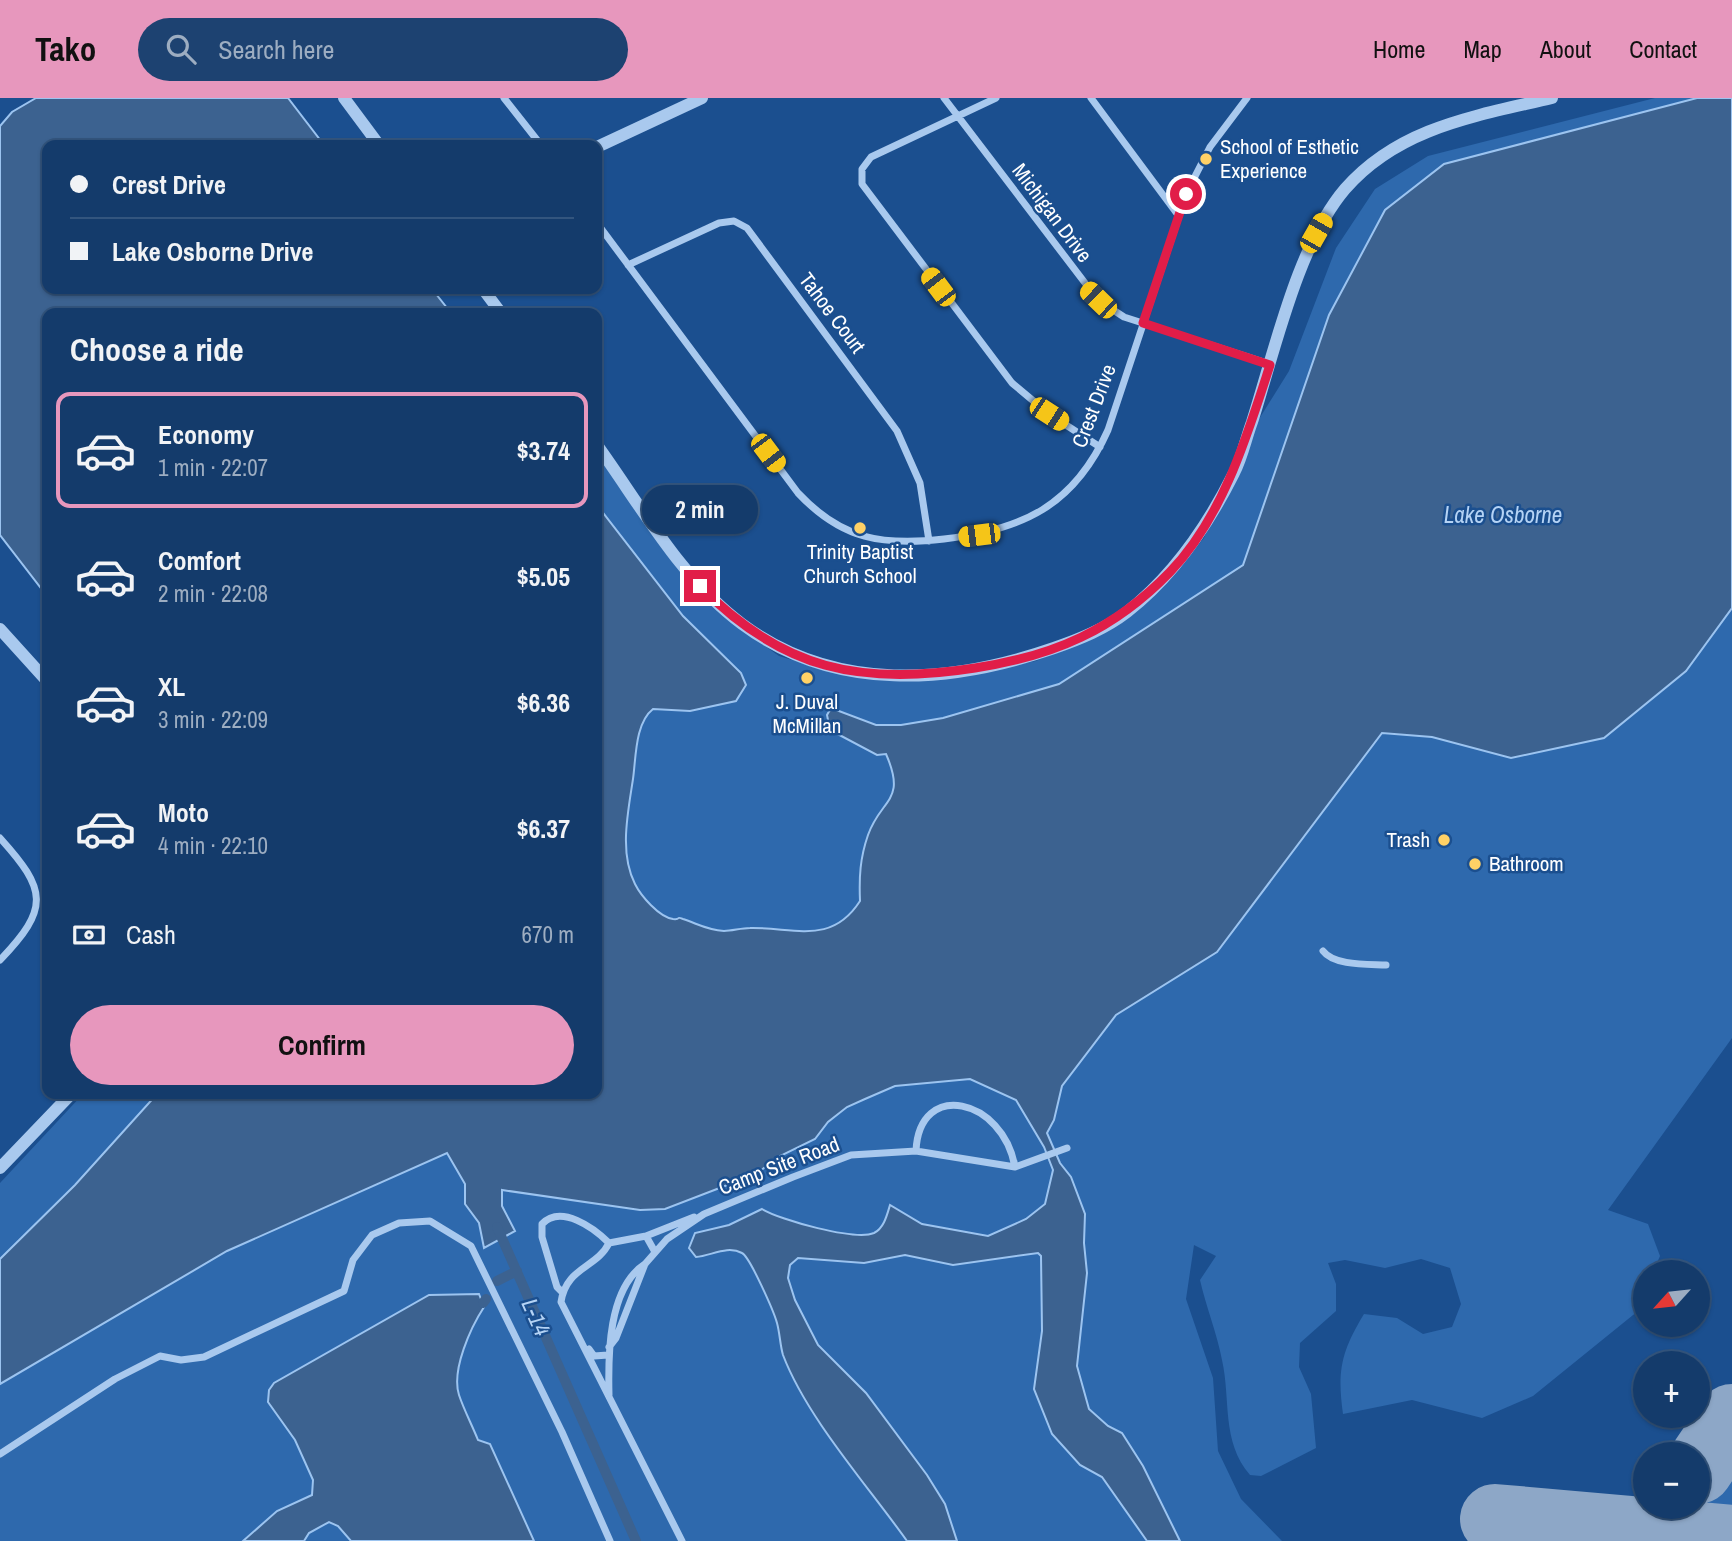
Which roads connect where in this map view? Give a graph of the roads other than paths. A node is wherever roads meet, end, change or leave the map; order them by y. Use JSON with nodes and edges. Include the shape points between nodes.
{"nodes":[{"id":1,"x":344,"y":98,"type":"edge"},
{"id":2,"x":504,"y":98,"type":"edge"},
{"id":3,"x":702,"y":98,"type":"edge"},
{"id":4,"x":944,"y":98,"type":"edge"},
{"id":5,"x":996,"y":98,"type":"edge"},
{"id":6,"x":1091,"y":98,"type":"edge"},
{"id":7,"x":1552,"y":98,"type":"edge"},
{"id":8,"x":1242,"y":100,"type":"edge"},
{"id":9,"x":957,"y":116,"type":"junction"},
{"id":10,"x":375,"y":140,"type":"edge"},
{"id":11,"x":537,"y":140,"type":"edge"},
{"id":12,"x":602,"y":145,"type":"edge"},
{"id":13,"x":1178,"y":215,"type":"junction"},
{"id":14,"x":602,"y":230,"type":"edge"},
{"id":15,"x":628,"y":265,"type":"junction"},
{"id":16,"x":1143,"y":323,"type":"junction"},
{"id":17,"x":1270,"y":365,"type":"junction"},
{"id":18,"x":1100,"y":447,"type":"junction"},
{"id":19,"x":602,"y":452,"type":"edge"},
{"id":20,"x":929,"y":541,"type":"junction"},
{"id":21,"x":0,"y":629,"type":"edge"},
{"id":22,"x":42,"y":675,"type":"edge"},
{"id":23,"x":0,"y":838,"type":"edge"},
{"id":24,"x":1323,"y":951,"type":"dead end"},
{"id":25,"x":0,"y":960,"type":"edge"},
{"id":26,"x":1386,"y":964,"type":"dead end"},
{"id":27,"x":66,"y":1099,"type":"edge"},
{"id":28,"x":1067,"y":1148,"type":"dead end"},
{"id":29,"x":916,"y":1152,"type":"junction"},
{"id":30,"x":1016,"y":1167,"type":"junction"},
{"id":31,"x":0,"y":1168,"type":"edge"},
{"id":32,"x":704,"y":1214,"type":"junction"},
{"id":33,"x":646,"y":1236,"type":"junction"},
{"id":34,"x":609,"y":1243,"type":"junction"},
{"id":35,"x":655,"y":1252,"type":"junction"},
{"id":36,"x":562,"y":1292,"type":"junction"},
{"id":37,"x":581,"y":1342,"type":"junction"},
{"id":38,"x":608,"y":1351,"type":"junction"},
{"id":39,"x":609,"y":1395,"type":"junction"},
{"id":40,"x":0,"y":1454,"type":"edge"},
{"id":41,"x":610,"y":1541,"type":"edge"},
{"id":42,"x":682,"y":1541,"type":"edge"}],
"edges":[{"from":1,"to":10,"type":"street"},
{"from":2,"to":11,"type":"street"},
{"from":3,"to":12,"type":"street"},
{"from":4,"to":9,"type":"street","name":"Michigan Drive"},
{"from":5,"to":9,"type":"street"},
{"from":6,"to":13,"type":"street"},
{"from":7,"to":17,"type":"street","via":[[1435,127],[1396,146],[1362,172],[1316,233]]},
{"from":8,"to":13,"type":"street","name":"Crest Drive","via":[[1210,147]]},
{"from":9,"to":16,"type":"street","name":"Michigan Drive","via":[[1087,289],[1110,309]]},
{"from":9,"to":18,"type":"street","via":[[871,157],[862,169],[862,184],[1006,376],[1049,414]]},
{"from":13,"to":16,"type":"street","name":"Crest Drive"},
{"from":14,"to":15,"type":"street","name":"Crest Drive"},
{"from":15,"to":20,"type":"street","name":"Crest Drive","via":[[810,507],[856,535],[883,541]]},
{"from":15,"to":20,"type":"street","name":"Tahoe Court","via":[[719,223],[734,221],[747,228],[897,430],[920,483]]},
{"from":16,"to":17,"type":"street","name":"Michigan Drive"},
{"from":16,"to":18,"type":"street","name":"Crest Drive"},
{"from":17,"to":19,"type":"street","via":[[1235,472],[1189,549],[1128,612],[1074,642],[1027,658],[923,676],[875,676],[819,664],[742,624],[694,578]]},
{"from":18,"to":20,"type":"street","name":"Crest Drive","via":[[1073,485],[1038,513],[998,531]]},
{"from":21,"to":22,"type":"street"},
{"from":23,"to":25,"type":"street","via":[[29,871],[36,899],[29,927]]},
{"from":24,"to":26,"type":"street","via":[[1340,960]]},
{"from":27,"to":31,"type":"street"},
{"from":28,"to":30,"type":"street","name":"Camp Site Road"},
{"from":29,"to":30,"type":"street","name":"Camp Site Road"},
{"from":29,"to":30,"type":"street","via":[[920,1129],[929,1117],[942,1108],[965,1106],[994,1121]]},
{"from":29,"to":32,"type":"street","name":"Camp Site Road","via":[[851,1155]]},
{"from":32,"to":33,"type":"street"},
{"from":32,"to":35,"type":"street","name":"Camp Site Road"},
{"from":33,"to":34,"type":"street"},
{"from":33,"to":35,"type":"street"},
{"from":34,"to":36,"type":"street","via":[[570,1278]]},
{"from":34,"to":36,"type":"street","via":[[579,1221],[544,1220],[544,1246],[556,1287]]},
{"from":35,"to":38,"type":"street","name":"Camp Site Road","via":[[630,1279],[610,1332]]},
{"from":36,"to":37,"type":"street","via":[[565,1313]]},
{"from":37,"to":38,"type":"street","via":[[594,1356]]},
{"from":37,"to":39,"type":"street"},
{"from":38,"to":39,"type":"street","name":"Camp Site Road"},
{"from":39,"to":42,"type":"street","name":"Camp Site Road"},
{"from":40,"to":41,"type":"street","via":[[115,1379],[160,1356],[181,1360],[204,1357],[324,1303],[344,1291],[353,1260],[372,1235],[399,1223],[430,1221],[471,1246]]}]}
